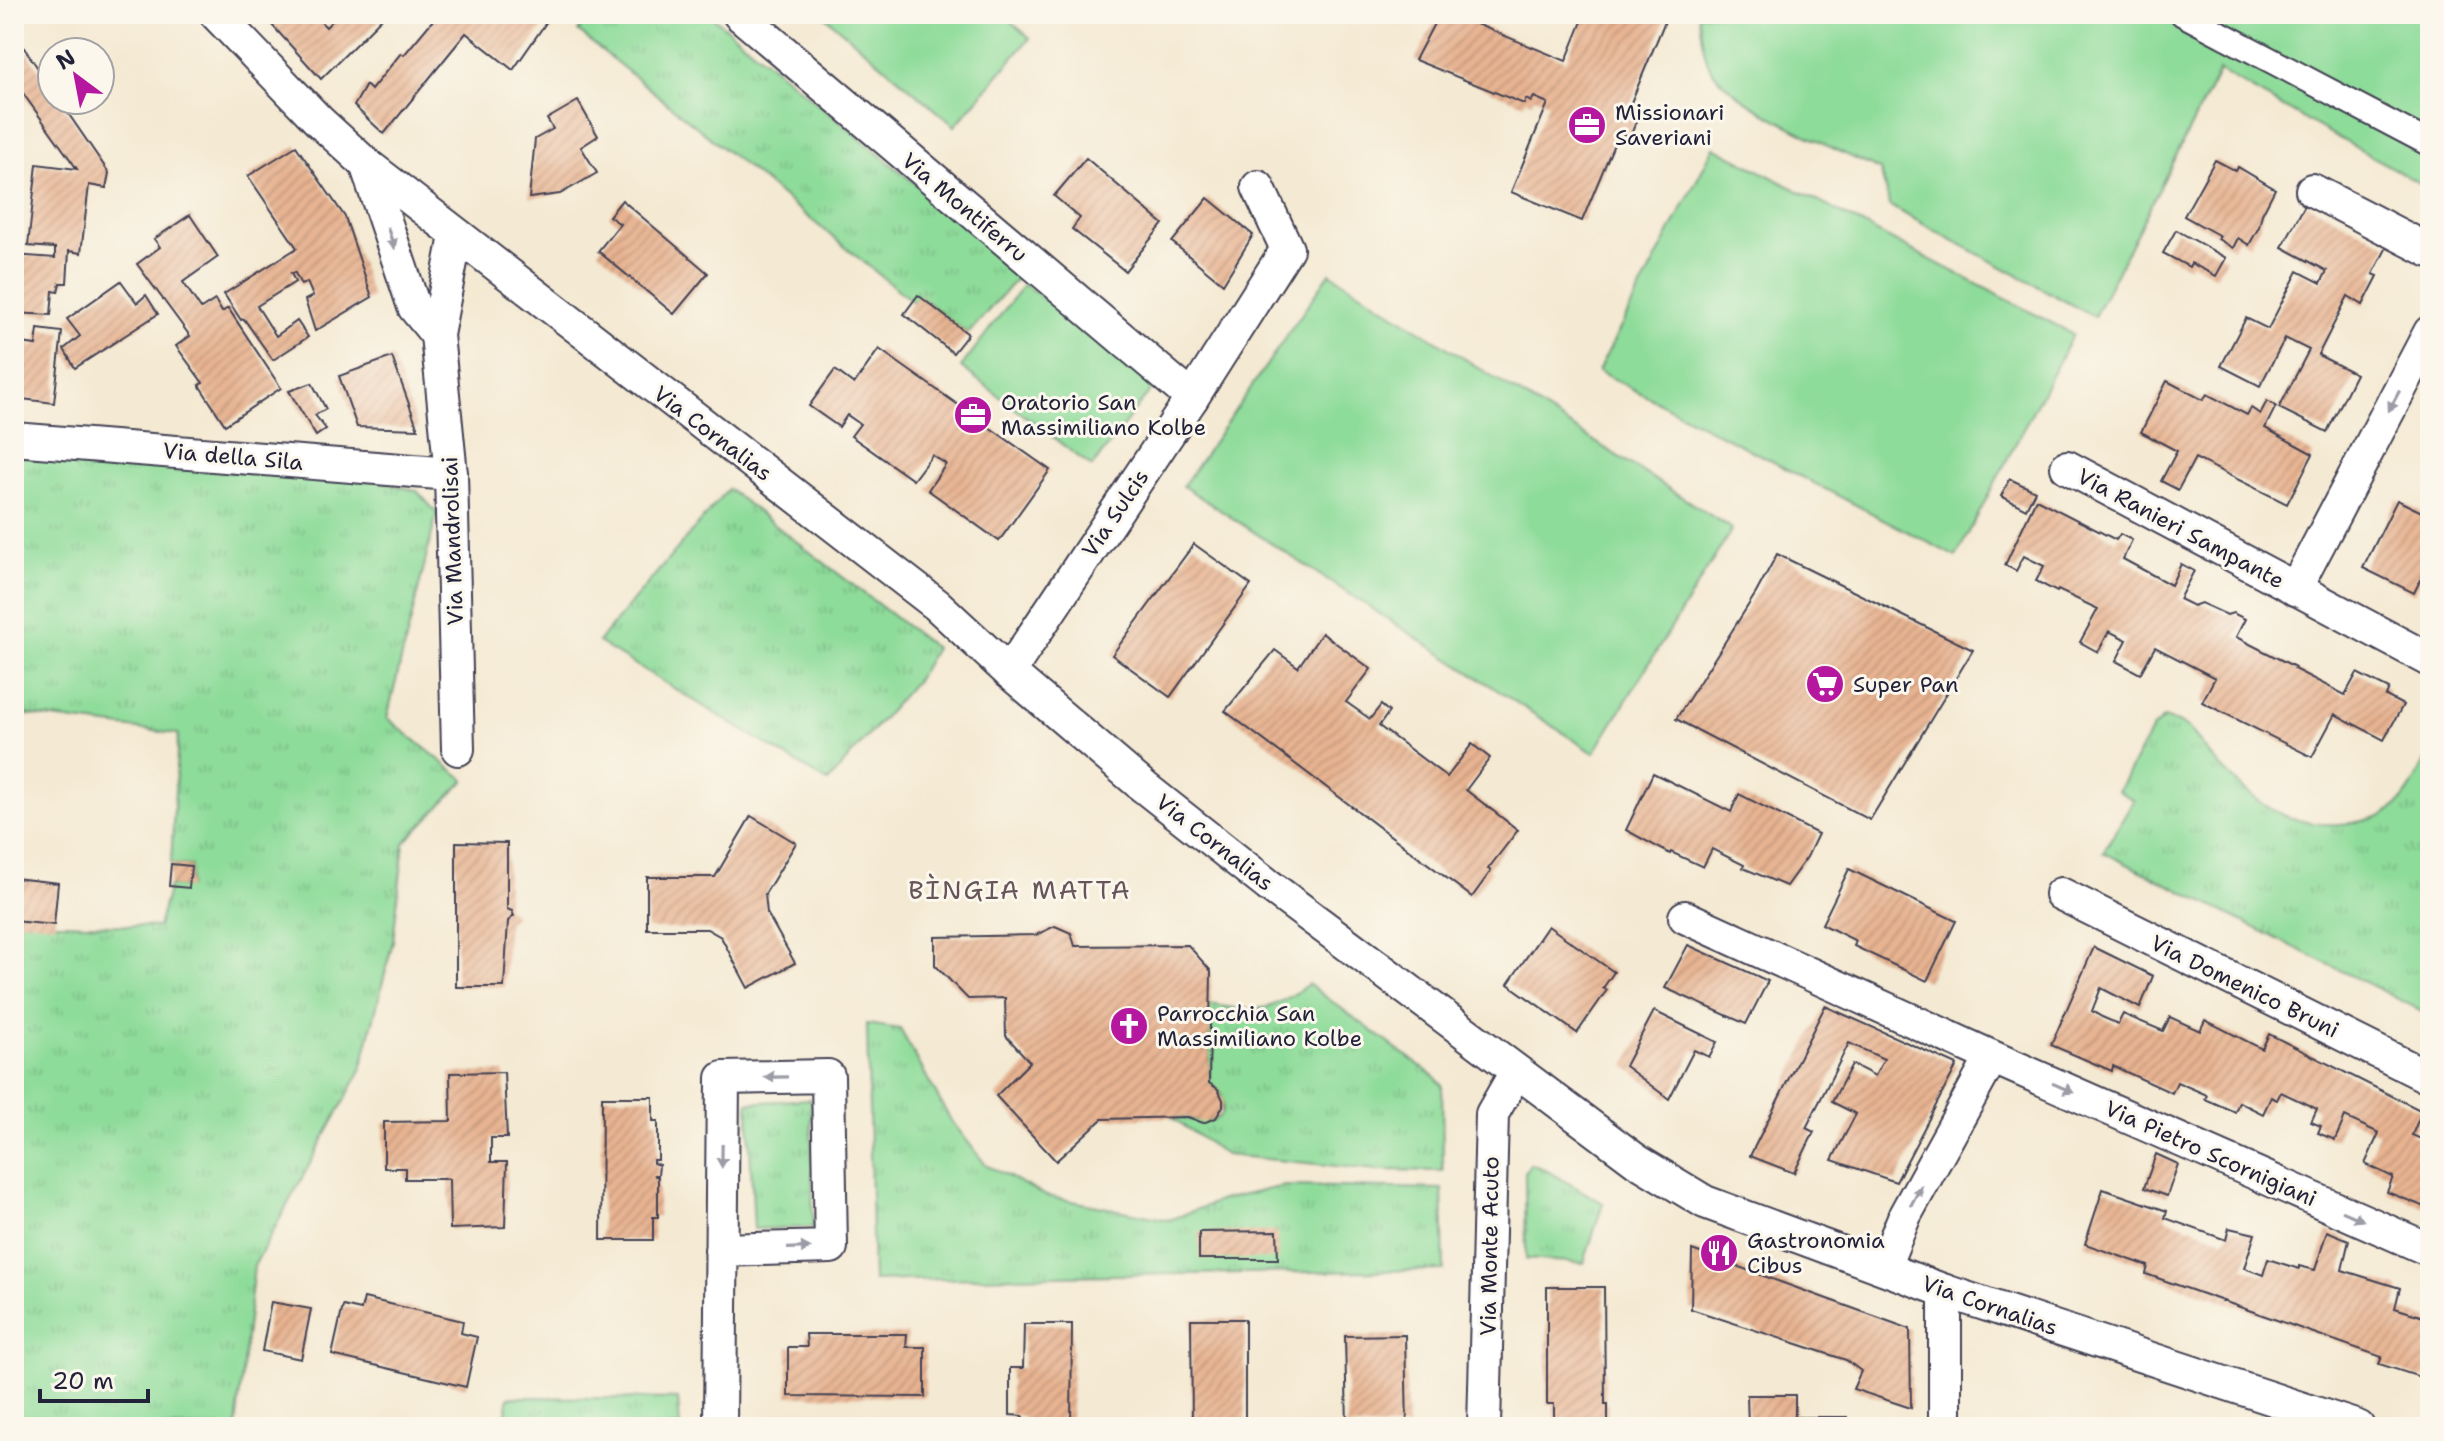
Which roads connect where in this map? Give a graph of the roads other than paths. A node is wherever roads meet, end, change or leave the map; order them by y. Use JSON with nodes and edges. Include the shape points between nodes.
{"nodes":[{"id":1,"x":216,"y":14,"type":"edge"},
{"id":2,"x":739,"y":14,"type":"edge"},
{"id":3,"x":2183,"y":14,"type":"edge"},
{"id":4,"x":2430,"y":144,"type":"edge"},
{"id":5,"x":366,"y":164,"type":"junction"},
{"id":6,"x":1258,"y":187,"type":"dead end"},
{"id":7,"x":2312,"y":190,"type":"dead end"},
{"id":8,"x":456,"y":236,"type":"junction"},
{"id":9,"x":2430,"y":251,"type":"edge"},
{"id":10,"x":2430,"y":332,"type":"edge"},
{"id":11,"x":437,"y":335,"type":"junction"},
{"id":12,"x":1192,"y":398,"type":"junction"},
{"id":13,"x":14,"y":439,"type":"edge"},
{"id":14,"x":2067,"y":467,"type":"dead end"},
{"id":15,"x":451,"y":474,"type":"junction"},
{"id":16,"x":2295,"y":589,"type":"junction"},
{"id":17,"x":2430,"y":660,"type":"edge"},
{"id":18,"x":1009,"y":672,"type":"junction"},
{"id":19,"x":458,"y":749,"type":"dead end"},
{"id":20,"x":2061,"y":894,"type":"dead end"},
{"id":21,"x":1685,"y":917,"type":"dead end"},
{"id":22,"x":1992,"y":1057,"type":"junction"},
{"id":23,"x":1516,"y":1072,"type":"junction"},
{"id":24,"x":2430,"y":1078,"type":"edge"},
{"id":25,"x":721,"y":1250,"type":"junction"},
{"id":26,"x":2430,"y":1250,"type":"edge"},
{"id":27,"x":1884,"y":1267,"type":"junction"},
{"id":28,"x":1945,"y":1291,"type":"junction"},
{"id":29,"x":720,"y":1427,"type":"edge"},
{"id":30,"x":1484,"y":1427,"type":"edge"},
{"id":31,"x":1945,"y":1427,"type":"edge"},
{"id":32,"x":2358,"y":1427,"type":"edge"}],
"edges":[{"from":1,"to":5,"type":"street","name":"Via Cornalias"},
{"from":2,"to":12,"type":"street","name":"Via Montiferru"},
{"from":3,"to":4,"type":"street"},
{"from":5,"to":8,"type":"street","name":"Via Cornalias"},
{"from":5,"to":11,"type":"street","one_way":true,"via":[[414,307]]},
{"from":6,"to":12,"type":"street","name":"Via Sulcis","via":[[1287,249]]},
{"from":7,"to":9,"type":"street"},
{"from":8,"to":11,"type":"street","name":"Via Mandrolisai"},
{"from":8,"to":18,"type":"street","name":"Via Cornalias","via":[[937,605]]},
{"from":10,"to":16,"type":"street","name":"Via Ranieri Sampante","one_way":true},
{"from":11,"to":15,"type":"street","name":"Via Mandrolisai"},
{"from":12,"to":18,"type":"street","name":"Via Sulcis"},
{"from":13,"to":15,"type":"street","name":"Via della Sila"},
{"from":14,"to":16,"type":"street","name":"Via Ranieri Sampante"},
{"from":15,"to":19,"type":"street","name":"Via Mandrolisai"},
{"from":16,"to":17,"type":"street","name":"Via Ranieri Sampante"},
{"from":18,"to":23,"type":"street","name":"Via Cornalias","via":[[1268,885]]},
{"from":20,"to":24,"type":"street","name":"Via Domenico Bruni"},
{"from":21,"to":22,"type":"street","name":"Via Pietro Scornigiani"},
{"from":22,"to":26,"type":"street","name":"Via Pietro Scornigiani","one_way":true},
{"from":27,"to":22,"type":"street","one_way":true,"via":[[1905,1215]]},
{"from":23,"to":27,"type":"street","name":"Via Cornalias","via":[[1637,1161],[1705,1202]]},
{"from":23,"to":30,"type":"street","name":"Via Monte Acuto","via":[[1492,1114]]},
{"from":25,"to":25,"type":"street","one_way":true,"via":[[831,1247],[828,1076],[723,1078]]},
{"from":25,"to":29,"type":"street"},
{"from":27,"to":28,"type":"street","name":"Via Cornalias"},
{"from":28,"to":31,"type":"street"},
{"from":28,"to":32,"type":"street","name":"Via Cornalias"}]}
